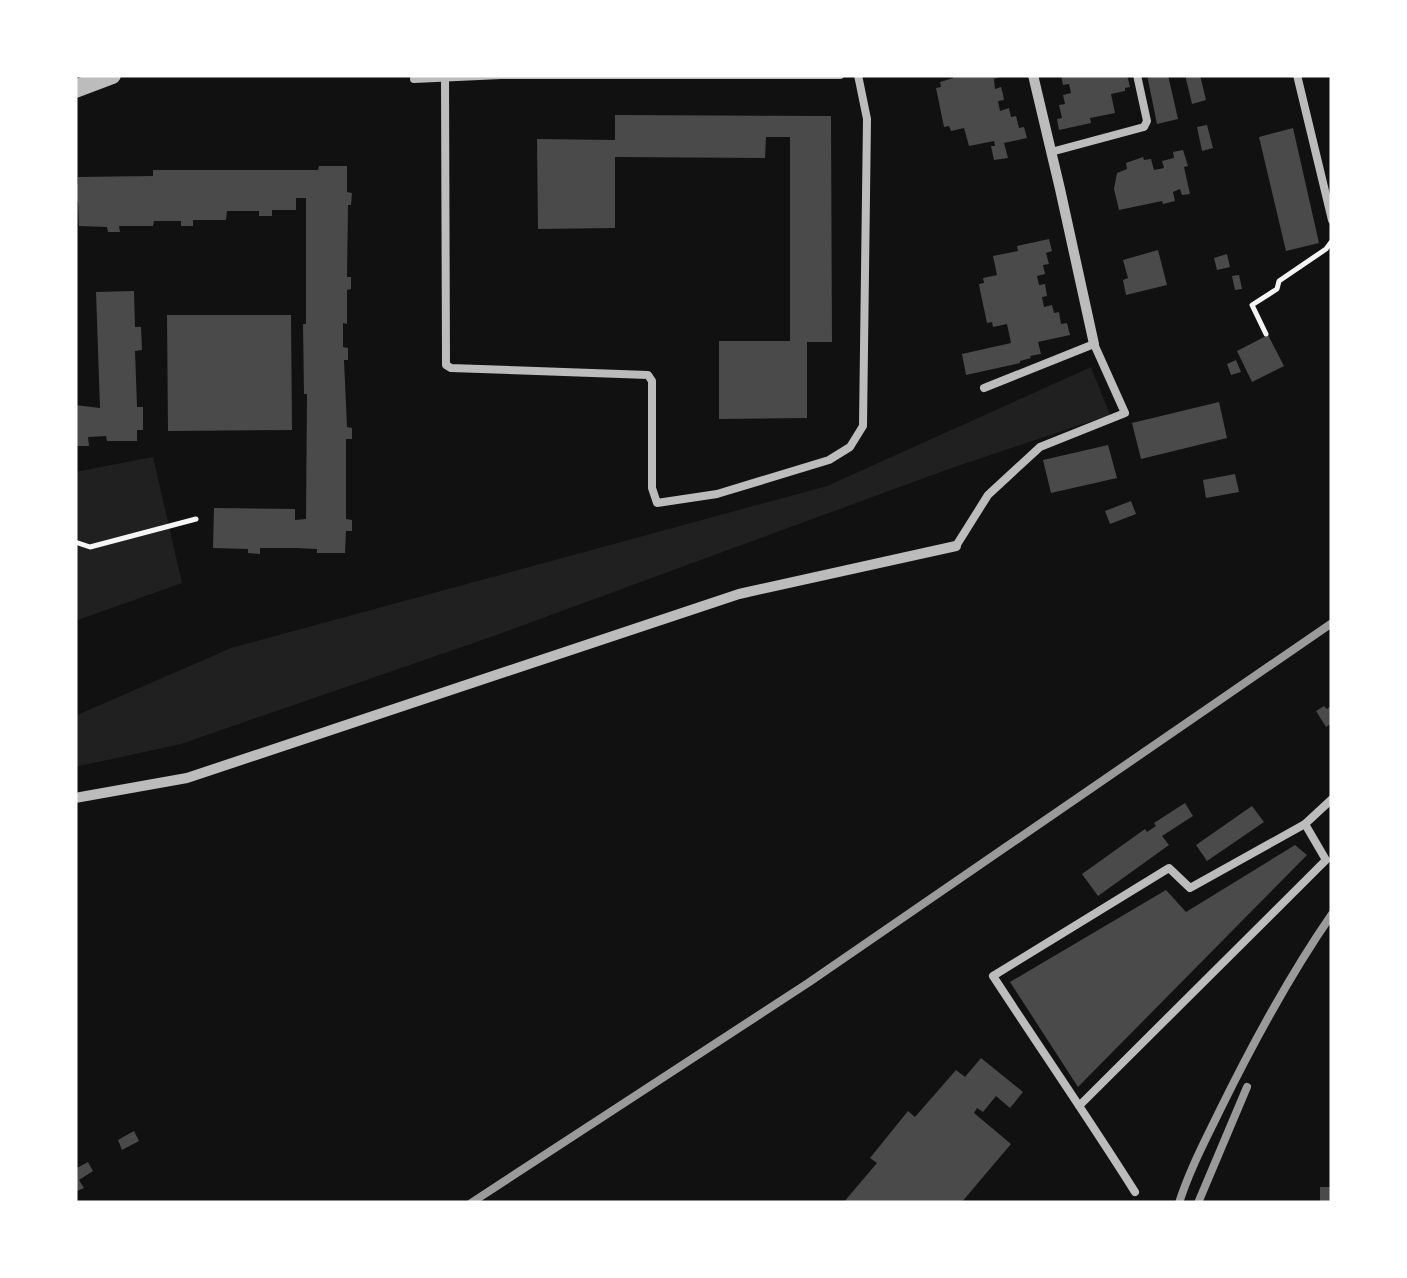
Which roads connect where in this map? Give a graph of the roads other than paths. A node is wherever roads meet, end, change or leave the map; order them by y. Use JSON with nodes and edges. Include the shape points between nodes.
{"nodes":[{"id":1,"x":112,"y":75,"type":"edge"},
{"id":2,"x":840,"y":75,"type":"edge"},
{"id":3,"x":858,"y":75,"type":"edge"},
{"id":4,"x":1033,"y":75,"type":"edge"},
{"id":5,"x":1137,"y":75,"type":"edge"},
{"id":6,"x":1297,"y":75,"type":"edge"},
{"id":7,"x":446,"y":78,"type":"junction"},
{"id":8,"x":414,"y":79,"type":"dead end"},
{"id":9,"x":75,"y":89,"type":"edge"},
{"id":10,"x":1051,"y":152,"type":"junction"},
{"id":11,"x":1332,"y":220,"type":"edge"},
{"id":12,"x":1094,"y":344,"type":"junction"},
{"id":13,"x":984,"y":388,"type":"dead end"},
{"id":14,"x":956,"y":546,"type":"joint"},
{"id":15,"x":75,"y":798,"type":"edge"},
{"id":16,"x":1332,"y":799,"type":"edge"},
{"id":17,"x":1305,"y":824,"type":"junction"},
{"id":18,"x":1078,"y":1106,"type":"junction"},
{"id":19,"x":1135,"y":1192,"type":"dead end"}],
"edges":[{"from":1,"to":9,"type":"street"},
{"from":2,"to":7,"type":"lane"},
{"from":3,"to":7,"type":"lane","via":[[866,119],[863,426],[829,460],[717,494],[657,503],[648,375],[446,365]]},
{"from":4,"to":10,"type":"street"},
{"from":5,"to":10,"type":"lane","via":[[1144,128]]},
{"from":6,"to":11,"type":"lane"},
{"from":7,"to":8,"type":"lane"},
{"from":10,"to":12,"type":"street"},
{"from":12,"to":13,"type":"lane"},
{"from":12,"to":14,"type":"lane","via":[[1126,413],[1040,447],[988,495]]},
{"from":14,"to":15,"type":"street","via":[[739,594],[187,778]]},
{"from":16,"to":17,"type":"lane"},
{"from":17,"to":18,"type":"lane","via":[[1326,860]]},
{"from":17,"to":18,"type":"lane","via":[[1190,888],[1169,868],[993,976]]},
{"from":18,"to":19,"type":"lane"}]}
